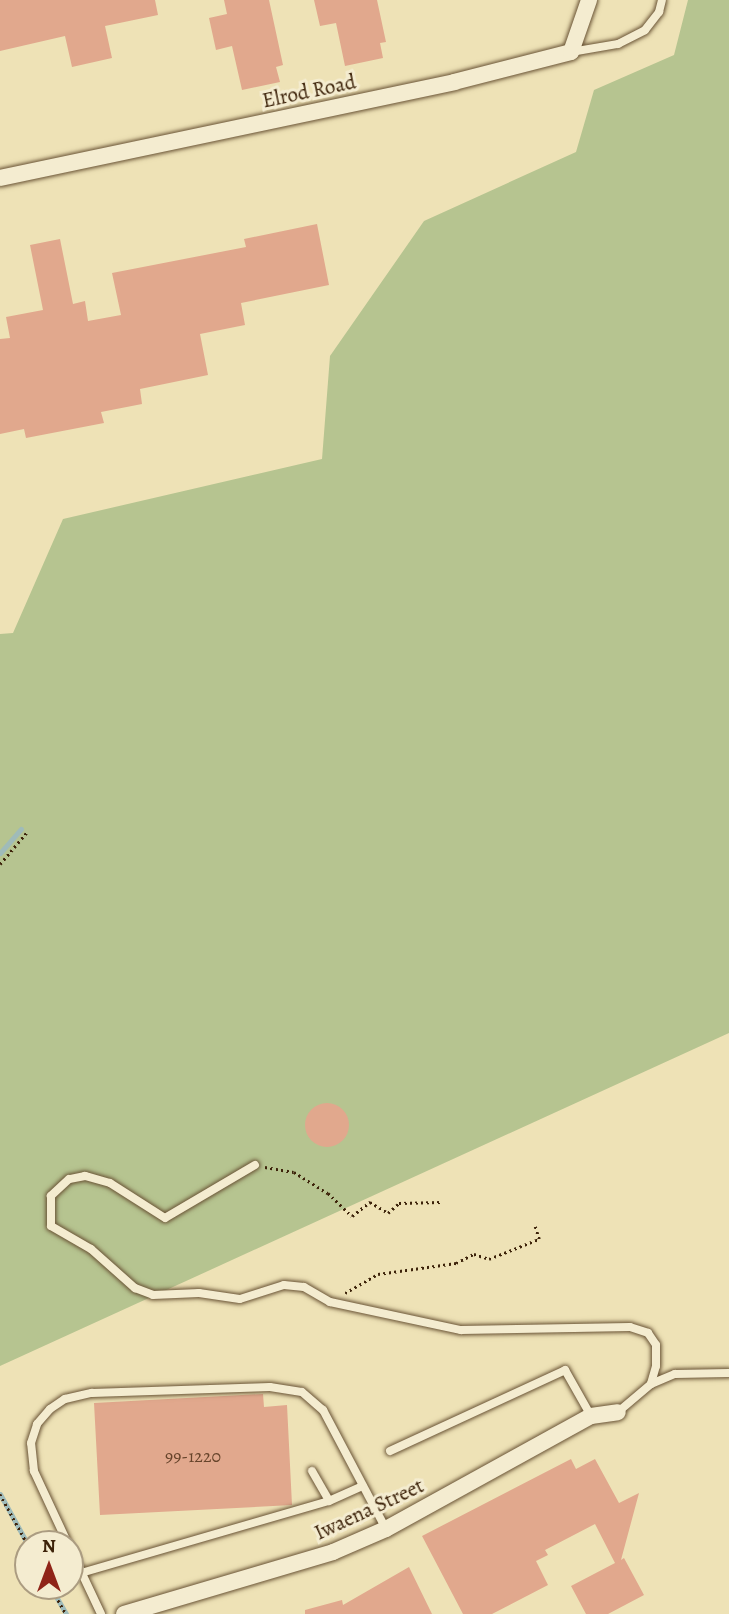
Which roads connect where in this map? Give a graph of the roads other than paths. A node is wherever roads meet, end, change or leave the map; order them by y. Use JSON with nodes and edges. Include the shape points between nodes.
{"nodes":[{"id":1,"x":589,"y":0,"type":"edge"},
{"id":2,"x":662,"y":0,"type":"edge"},
{"id":3,"x":571,"y":52,"type":"junction"},
{"id":4,"x":0,"y":178,"type":"edge"},
{"id":5,"x":255,"y":1165,"type":"road end"},
{"id":6,"x":729,"y":1373,"type":"edge"},
{"id":7,"x":651,"y":1384,"type":"junction"},
{"id":8,"x":618,"y":1412,"type":"joint"},
{"id":9,"x":591,"y":1416,"type":"junction"},
{"id":10,"x":390,"y":1451,"type":"dead end"},
{"id":11,"x":312,"y":1471,"type":"dead end"},
{"id":12,"x":363,"y":1486,"type":"junction"},
{"id":13,"x":329,"y":1501,"type":"junction"},
{"id":14,"x":62,"y":1530,"type":"edge"},
{"id":15,"x":386,"y":1530,"type":"junction"},
{"id":16,"x":84,"y":1572,"type":"edge"},
{"id":17,"x":84,"y":1579,"type":"edge"},
{"id":18,"x":101,"y":1614,"type":"edge"},
{"id":19,"x":124,"y":1614,"type":"edge"}],
"edges":[{"from":1,"to":3,"type":"street"},
{"from":2,"to":3,"type":"lane","via":[[645,30],[618,44]]},
{"from":3,"to":4,"type":"street","name":"Elrod Road","via":[[454,82]]},
{"from":5,"to":7,"type":"lane","via":[[165,1218],[154,1214],[136,1195],[110,1183],[85,1176],[69,1179],[51,1196],[51,1226],[91,1249],[135,1288],[153,1295],[199,1293],[240,1299],[284,1285],[304,1287],[330,1302],[461,1331],[630,1327],[648,1333],[656,1345]]},
{"from":6,"to":7,"type":"lane","via":[[675,1374]]},
{"from":7,"to":8,"type":"lane"},
{"from":8,"to":9,"type":"street","name":"Iwaena Street"},
{"from":9,"to":10,"type":"lane","via":[[565,1370]]},
{"from":9,"to":15,"type":"street","name":"Iwaena Street"},
{"from":11,"to":13,"type":"lane"},
{"from":12,"to":13,"type":"lane"},
{"from":12,"to":14,"type":"lane","via":[[323,1410],[302,1392],[270,1387],[92,1393],[50,1409],[37,1424],[31,1443],[34,1471]]},
{"from":12,"to":15,"type":"lane"},
{"from":13,"to":16,"type":"lane"},
{"from":15,"to":19,"type":"street","name":"Iwaena Street","via":[[333,1552]]},
{"from":17,"to":18,"type":"lane"}]}
